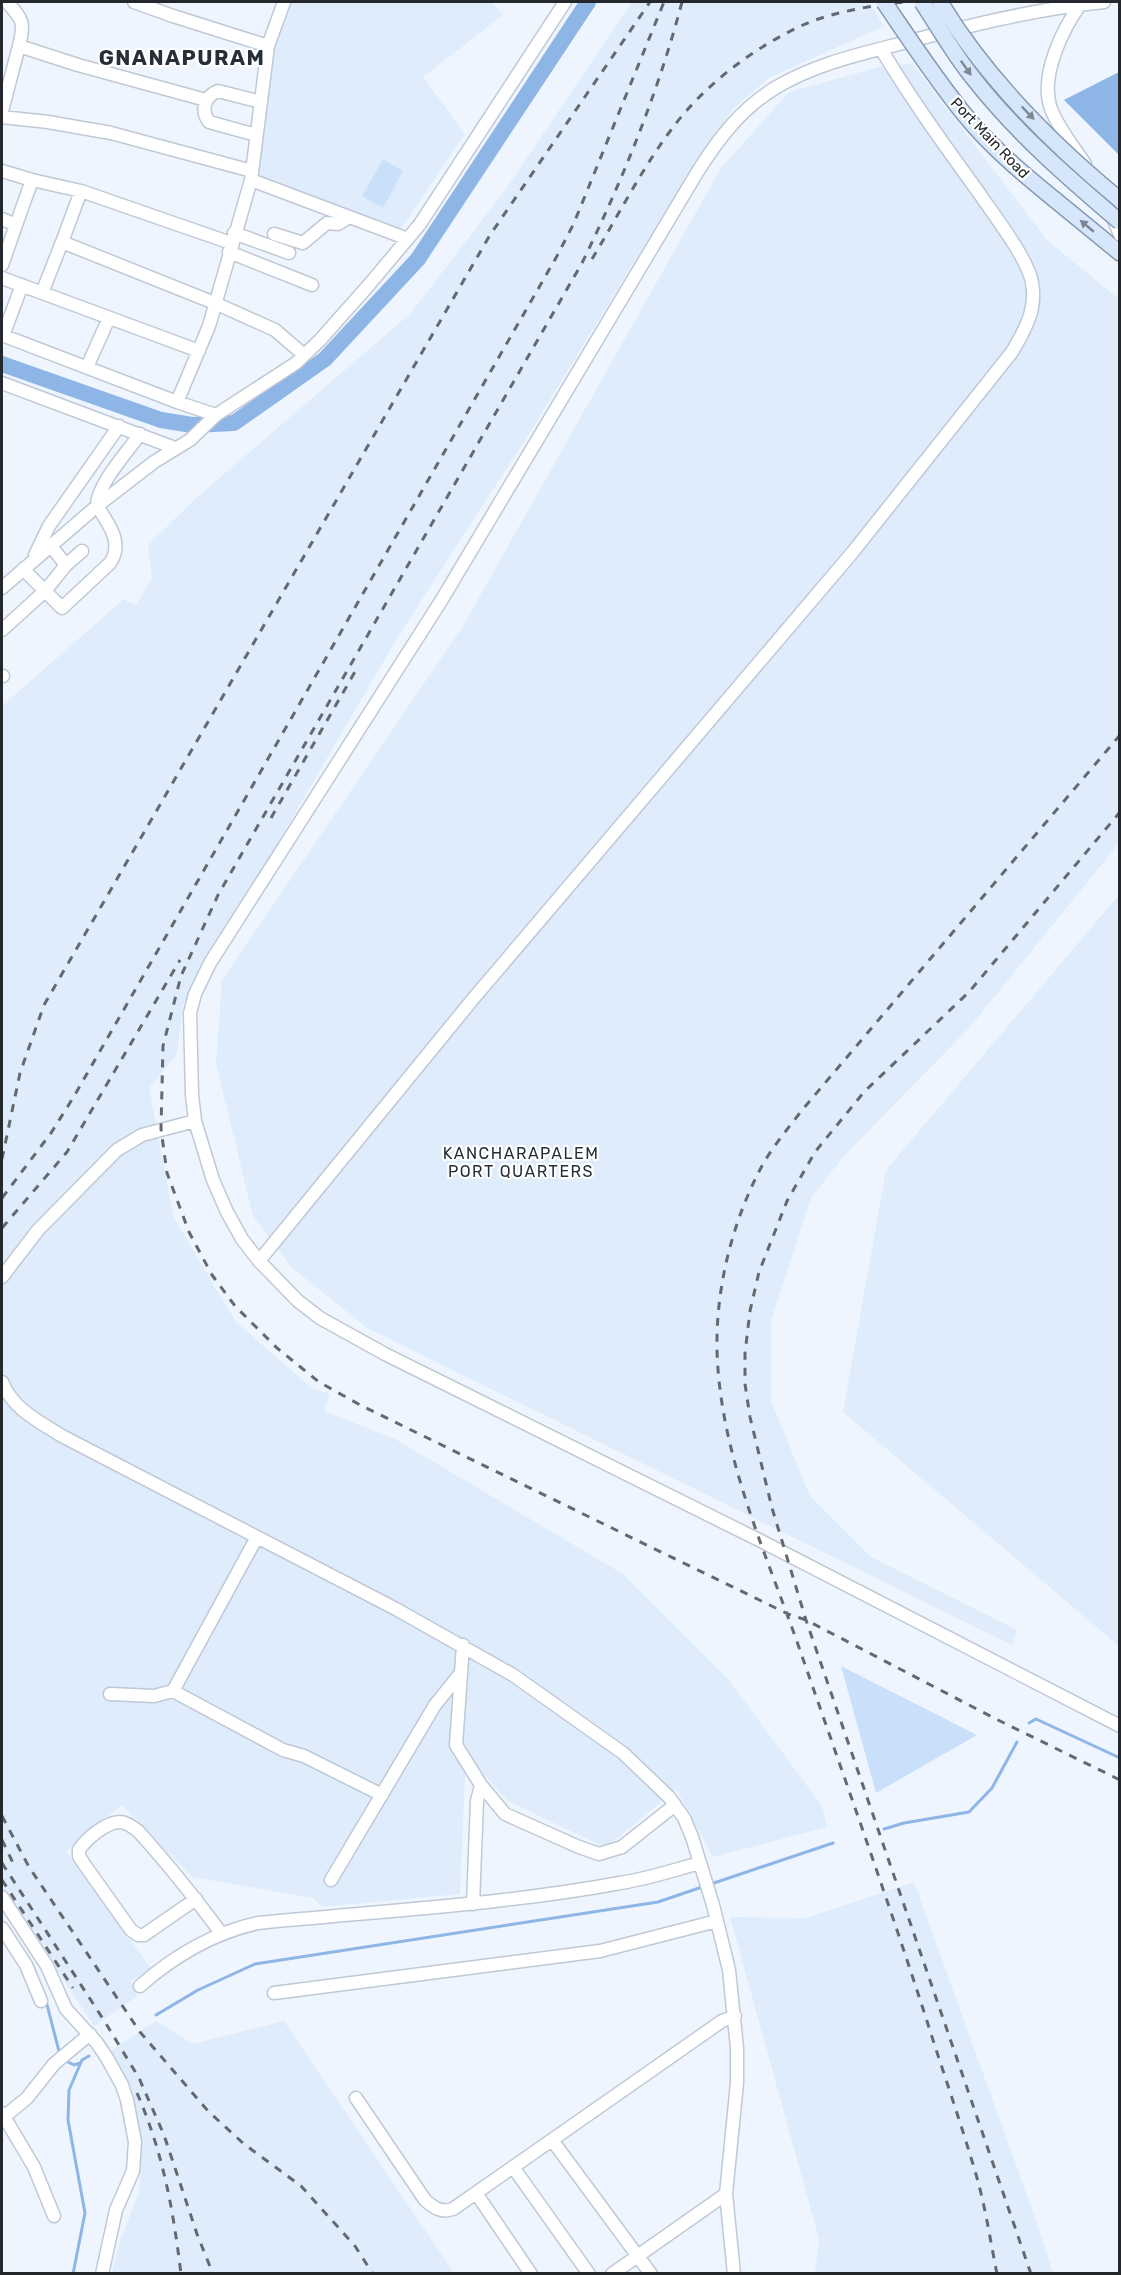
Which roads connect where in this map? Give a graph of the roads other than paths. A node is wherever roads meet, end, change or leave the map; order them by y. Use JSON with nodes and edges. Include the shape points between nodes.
{"nodes":[{"id":1,"x":7,"y":2,"type":"edge"},
{"id":2,"x":134,"y":2,"type":"edge"},
{"id":3,"x":284,"y":2,"type":"edge"},
{"id":4,"x":565,"y":2,"type":"edge"},
{"id":5,"x":885,"y":2,"type":"edge"},
{"id":6,"x":922,"y":2,"type":"edge"},
{"id":7,"x":940,"y":2,"type":"edge"},
{"id":8,"x":1104,"y":2,"type":"edge"},
{"id":9,"x":1081,"y":3,"type":"edge"},
{"id":10,"x":19,"y":46,"type":"junction"},
{"id":11,"x":268,"y":46,"type":"junction"},
{"id":12,"x":881,"y":49,"type":"junction"},
{"id":13,"x":206,"y":100,"type":"junction"},
{"id":14,"x":261,"y":102,"type":"junction"},
{"id":15,"x":2,"y":111,"type":"edge"},
{"id":16,"x":2,"y":117,"type":"edge"},
{"id":17,"x":256,"y":135,"type":"junction"},
{"id":18,"x":2,"y":171,"type":"edge"},
{"id":19,"x":251,"y":175,"type":"junction"},
{"id":20,"x":32,"y":180,"type":"junction"},
{"id":21,"x":81,"y":191,"type":"junction"},
{"id":22,"x":1119,"y":200,"type":"edge"},
{"id":23,"x":349,"y":217,"type":"junction"},
{"id":24,"x":2,"y":219,"type":"edge"},
{"id":25,"x":1119,"y":222,"type":"edge"},
{"id":26,"x":16,"y":225,"type":"junction"},
{"id":27,"x":274,"y":234,"type":"dead end"},
{"id":28,"x":1119,"y":235,"type":"edge"},
{"id":29,"x":408,"y":239,"type":"junction"},
{"id":30,"x":62,"y":242,"type":"junction"},
{"id":31,"x":231,"y":243,"type":"junction"},
{"id":32,"x":289,"y":253,"type":"dead end"},
{"id":33,"x":1119,"y":253,"type":"edge"},
{"id":34,"x":2,"y":266,"type":"edge"},
{"id":35,"x":2,"y":278,"type":"edge"},
{"id":36,"x":22,"y":285,"type":"junction"},
{"id":37,"x":312,"y":285,"type":"dead end"},
{"id":38,"x":42,"y":293,"type":"junction"},
{"id":39,"x":217,"y":304,"type":"junction"},
{"id":40,"x":109,"y":318,"type":"junction"},
{"id":41,"x":2,"y":335,"type":"edge"},
{"id":42,"x":199,"y":351,"type":"junction"},
{"id":43,"x":304,"y":355,"type":"junction"},
{"id":44,"x":87,"y":368,"type":"junction"},
{"id":45,"x":2,"y":383,"type":"edge"},
{"id":46,"x":177,"y":402,"type":"junction"},
{"id":47,"x":214,"y":418,"type":"junction"},
{"id":48,"x":118,"y":426,"type":"junction"},
{"id":49,"x":140,"y":434,"type":"junction"},
{"id":50,"x":175,"y":448,"type":"junction"},
{"id":51,"x":98,"y":506,"type":"junction"},
{"id":52,"x":50,"y":545,"type":"junction"},
{"id":53,"x":82,"y":551,"type":"dead end"},
{"id":54,"x":33,"y":559,"type":"junction"},
{"id":55,"x":66,"y":565,"type":"junction"},
{"id":56,"x":23,"y":569,"type":"junction"},
{"id":57,"x":2,"y":588,"type":"edge"},
{"id":58,"x":45,"y":591,"type":"junction"},
{"id":59,"x":2,"y":630,"type":"edge"},
{"id":60,"x":195,"y":1121,"type":"junction"},
{"id":61,"x":259,"y":1261,"type":"junction"},
{"id":62,"x":2,"y":1277,"type":"edge"},
{"id":63,"x":2,"y":1382,"type":"edge"},
{"id":64,"x":5,"y":1395,"type":"edge"},
{"id":65,"x":257,"y":1537,"type":"junction"},
{"id":66,"x":463,"y":1645,"type":"junction"},
{"id":67,"x":460,"y":1674,"type":"junction"},
{"id":68,"x":173,"y":1691,"type":"junction"},
{"id":69,"x":110,"y":1694,"type":"dead end"},
{"id":70,"x":1119,"y":1726,"type":"edge"},
{"id":71,"x":481,"y":1785,"type":"junction"},
{"id":72,"x":381,"y":1795,"type":"junction"},
{"id":73,"x":675,"y":1805,"type":"junction"},
{"id":74,"x":701,"y":1868,"type":"junction"},
{"id":75,"x":331,"y":1880,"type":"dead end"},
{"id":76,"x":2,"y":1897,"type":"edge"},
{"id":77,"x":196,"y":1899,"type":"junction"},
{"id":78,"x":473,"y":1904,"type":"junction"},
{"id":79,"x":717,"y":1921,"type":"junction"},
{"id":80,"x":2,"y":1928,"type":"edge"},
{"id":81,"x":221,"y":1934,"type":"junction"},
{"id":82,"x":140,"y":1986,"type":"dead end"},
{"id":83,"x":274,"y":1993,"type":"dead end"},
{"id":84,"x":41,"y":2001,"type":"dead end"},
{"id":85,"x":735,"y":2016,"type":"junction"},
{"id":86,"x":93,"y":2038,"type":"junction"},
{"id":87,"x":356,"y":2098,"type":"dead end"},
{"id":88,"x":3,"y":2115,"type":"edge"},
{"id":89,"x":552,"y":2140,"type":"junction"},
{"id":90,"x":513,"y":2167,"type":"junction"},
{"id":91,"x":476,"y":2193,"type":"junction"},
{"id":92,"x":726,"y":2194,"type":"junction"},
{"id":93,"x":54,"y":2216,"type":"dead end"},
{"id":94,"x":638,"y":2255,"type":"junction"},
{"id":95,"x":102,"y":2274,"type":"edge"},
{"id":96,"x":531,"y":2274,"type":"edge"},
{"id":97,"x":589,"y":2274,"type":"edge"},
{"id":98,"x":612,"y":2274,"type":"edge"},
{"id":99,"x":651,"y":2274,"type":"edge"},
{"id":100,"x":734,"y":2274,"type":"edge"}],
"edges":[{"from":1,"to":10,"type":"street","via":[[24,25]]},
{"from":2,"to":11,"type":"street"},
{"from":3,"to":11,"type":"street"},
{"from":4,"to":29,"type":"street"},
{"from":33,"to":5,"type":"main road","name":"Port Main Road","one_way":true,"bridge":true,"via":[[1030,180],[966,116],[931,73]]},
{"from":6,"to":25,"type":"main road","one_way":true,"bridge":true,"via":[[969,73],[1002,113]]},
{"from":7,"to":22,"type":"main road","one_way":true,"bridge":true,"via":[[999,83]]},
{"from":8,"to":9,"type":"street"},
{"from":9,"to":12,"type":"street","via":[[986,21]]},
{"from":9,"to":28,"type":"street","via":[[1058,44],[1050,73],[1050,106],[1105,198]]},
{"from":10,"to":13,"type":"street"},
{"from":10,"to":15,"type":"street"},
{"from":11,"to":14,"type":"street"},
{"from":12,"to":60,"type":"street","via":[[811,70],[773,89],[730,125],[704,162],[441,601],[210,963],[190,1013]]},
{"from":12,"to":61,"type":"street","via":[[1024,264],[1032,282],[1033,304],[1026,328],[1012,352],[852,553],[481,990]]},
{"from":13,"to":14,"type":"street","via":[[218,92]]},
{"from":13,"to":17,"type":"street","via":[[204,110],[209,122]]},
{"from":14,"to":17,"type":"street"},
{"from":16,"to":19,"type":"street","via":[[111,133]]},
{"from":17,"to":19,"type":"street"},
{"from":18,"to":20,"type":"street"},
{"from":19,"to":23,"type":"street"},
{"from":19,"to":31,"type":"street"},
{"from":20,"to":21,"type":"street"},
{"from":20,"to":26,"type":"street"},
{"from":21,"to":30,"type":"street"},
{"from":21,"to":31,"type":"street"},
{"from":23,"to":27,"type":"street","via":[[338,224],[327,223],[303,243]]},
{"from":23,"to":29,"type":"street"},
{"from":24,"to":26,"type":"street"},
{"from":26,"to":34,"type":"street"},
{"from":29,"to":43,"type":"street"},
{"from":30,"to":38,"type":"street"},
{"from":30,"to":39,"type":"street"},
{"from":31,"to":32,"type":"street"},
{"from":31,"to":37,"type":"street"},
{"from":31,"to":39,"type":"street"},
{"from":35,"to":36,"type":"street"},
{"from":36,"to":38,"type":"street"},
{"from":36,"to":41,"type":"street"},
{"from":38,"to":40,"type":"street"},
{"from":39,"to":42,"type":"street"},
{"from":39,"to":43,"type":"street","via":[[275,330]]},
{"from":40,"to":42,"type":"street"},
{"from":40,"to":44,"type":"street"},
{"from":41,"to":44,"type":"street"},
{"from":42,"to":46,"type":"street"},
{"from":43,"to":47,"type":"street"},
{"from":44,"to":46,"type":"street"},
{"from":45,"to":48,"type":"street"},
{"from":46,"to":47,"type":"street"},
{"from":47,"to":50,"type":"street"},
{"from":48,"to":49,"type":"street"},
{"from":48,"to":54,"type":"street","via":[[49,526]]},
{"from":49,"to":50,"type":"street"},
{"from":49,"to":51,"type":"street","via":[[104,484]]},
{"from":50,"to":51,"type":"street"},
{"from":51,"to":52,"type":"street"},
{"from":51,"to":58,"type":"street","via":[[115,536],[114,557],[62,609]]},
{"from":52,"to":54,"type":"street"},
{"from":52,"to":55,"type":"street"},
{"from":53,"to":55,"type":"street"},
{"from":54,"to":56,"type":"street"},
{"from":55,"to":58,"type":"street"},
{"from":56,"to":57,"type":"street"},
{"from":56,"to":58,"type":"street"},
{"from":58,"to":59,"type":"street"},
{"from":60,"to":61,"type":"street","via":[[227,1212]]},
{"from":60,"to":62,"type":"street","via":[[142,1135],[117,1150],[38,1230]]},
{"from":61,"to":70,"type":"street","via":[[320,1318],[386,1354]]},
{"from":63,"to":64,"type":"street"},
{"from":64,"to":65,"type":"street","via":[[62,1436]]},
{"from":65,"to":66,"type":"street"},
{"from":65,"to":68,"type":"street"},
{"from":66,"to":67,"type":"street"},
{"from":66,"to":73,"type":"street","via":[[596,1732],[648,1775]]},
{"from":67,"to":71,"type":"street","via":[[456,1744]]},
{"from":67,"to":72,"type":"street","via":[[435,1705]]},
{"from":68,"to":69,"type":"street","via":[[154,1696]]},
{"from":68,"to":72,"type":"street","via":[[283,1750],[304,1756]]},
{"from":71,"to":73,"type":"street","via":[[505,1814],[599,1854],[622,1846]]},
{"from":71,"to":78,"type":"street"},
{"from":72,"to":75,"type":"street"},
{"from":73,"to":74,"type":"street","via":[[692,1837]]},
{"from":74,"to":78,"type":"street","via":[[620,1884]]},
{"from":74,"to":79,"type":"street"},
{"from":76,"to":86,"type":"street","via":[[47,1966],[66,2009]]},
{"from":77,"to":77,"type":"street","via":[[138,1831],[123,1822],[107,1826],[79,1850],[84,1864],[138,1935],[144,1935]]},
{"from":77,"to":81,"type":"street"},
{"from":78,"to":81,"type":"street","via":[[258,1923]]},
{"from":79,"to":83,"type":"street","via":[[600,1952]]},
{"from":79,"to":85,"type":"street"},
{"from":80,"to":84,"type":"street","via":[[23,1959]]},
{"from":81,"to":82,"type":"street","via":[[193,1948]]},
{"from":85,"to":89,"type":"street","via":[[722,2020]]},
{"from":85,"to":92,"type":"street","via":[[737,2083]]},
{"from":86,"to":88,"type":"street","via":[[62,2057],[27,2098]]},
{"from":86,"to":95,"type":"street","via":[[122,2085],[135,2149],[133,2171],[116,2210]]},
{"from":87,"to":91,"type":"street","via":[[434,2208],[444,2212],[453,2209]]},
{"from":88,"to":93,"type":"street","via":[[34,2167]]},
{"from":89,"to":90,"type":"street"},
{"from":89,"to":94,"type":"street"},
{"from":90,"to":91,"type":"street"},
{"from":90,"to":97,"type":"street"},
{"from":91,"to":96,"type":"street"},
{"from":92,"to":94,"type":"street"},
{"from":92,"to":100,"type":"street"},
{"from":94,"to":98,"type":"street"},
{"from":94,"to":99,"type":"street"}]}
